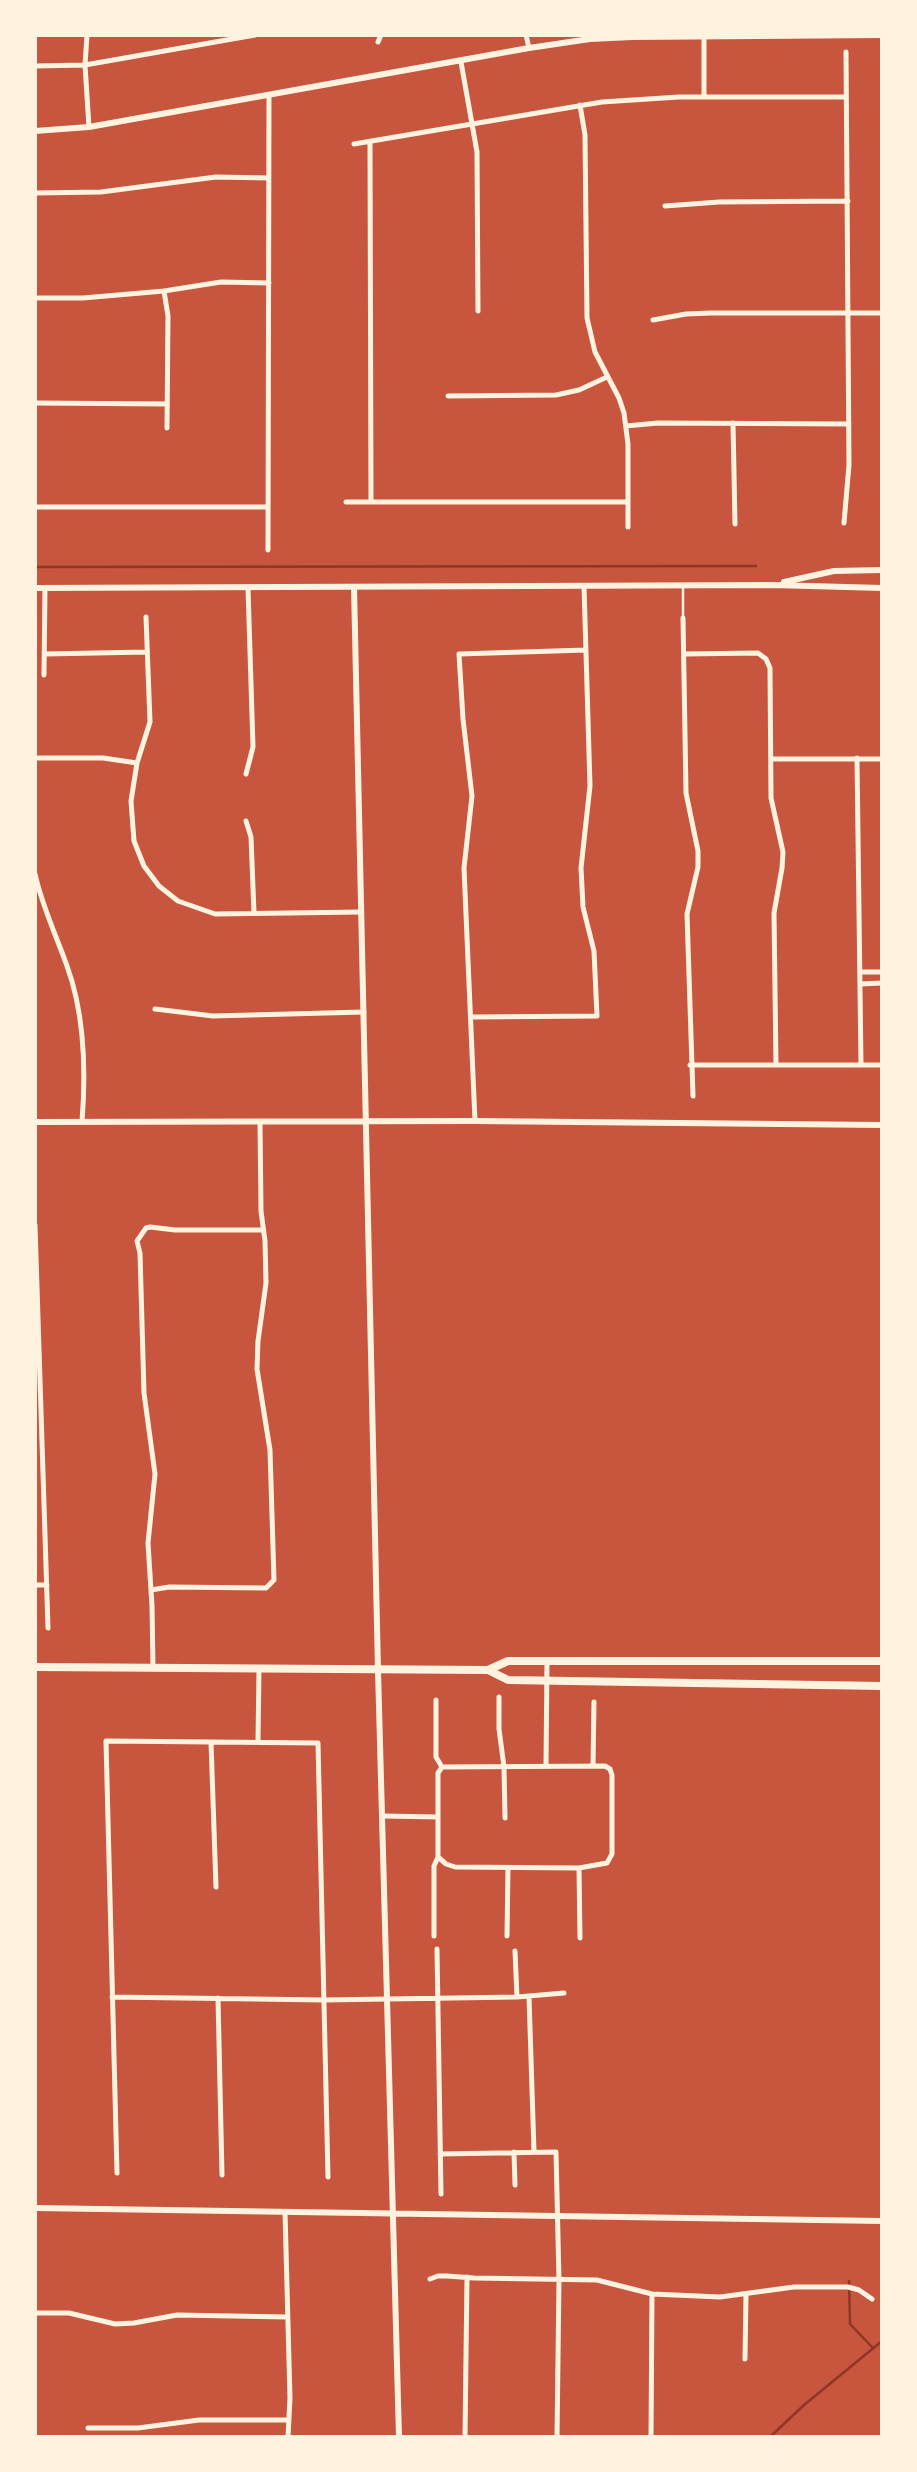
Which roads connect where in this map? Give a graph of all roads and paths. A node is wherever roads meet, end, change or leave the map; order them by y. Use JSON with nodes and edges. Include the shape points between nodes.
{"nodes":[{"id":1,"x":87,"y":35,"type":"edge"},
{"id":2,"x":255,"y":35,"type":"edge"},
{"id":3,"x":381,"y":35,"type":"edge"},
{"id":4,"x":526,"y":35,"type":"edge"},
{"id":5,"x":882,"y":35,"type":"edge"},
{"id":6,"x":704,"y":36,"type":"edge"},
{"id":7,"x":379,"y":42,"type":"dead end"},
{"id":8,"x":529,"y":48,"type":"junction"},
{"id":9,"x":846,"y":52,"type":"dead end"},
{"id":10,"x":461,"y":62,"type":"junction"},
{"id":11,"x":85,"y":65,"type":"junction"},
{"id":12,"x":35,"y":66,"type":"edge"},
{"id":13,"x":269,"y":96,"type":"junction"},
{"id":14,"x":704,"y":97,"type":"junction"},
{"id":15,"x":846,"y":97,"type":"junction"},
{"id":16,"x":580,"y":105,"type":"junction"},
{"id":17,"x":472,"y":124,"type":"junction"},
{"id":18,"x":89,"y":127,"type":"junction"},
{"id":19,"x":35,"y":131,"type":"edge"},
{"id":20,"x":370,"y":142,"type":"junction"},
{"id":21,"x":354,"y":144,"type":"dead end"},
{"id":22,"x":269,"y":178,"type":"junction"},
{"id":23,"x":35,"y":193,"type":"edge"},
{"id":24,"x":848,"y":201,"type":"junction"},
{"id":25,"x":665,"y":206,"type":"dead end"},
{"id":26,"x":269,"y":283,"type":"junction"},
{"id":27,"x":164,"y":291,"type":"junction"},
{"id":28,"x":35,"y":298,"type":"edge"},
{"id":29,"x":478,"y":311,"type":"dead end"},
{"id":30,"x":849,"y":312,"type":"junction"},
{"id":31,"x":882,"y":313,"type":"edge"},
{"id":32,"x":653,"y":320,"type":"dead end"},
{"id":33,"x":607,"y":377,"type":"junction"},
{"id":34,"x":448,"y":396,"type":"dead end"},
{"id":35,"x":35,"y":403,"type":"edge"},
{"id":36,"x":167,"y":404,"type":"junction"},
{"id":37,"x":733,"y":424,"type":"junction"},
{"id":38,"x":849,"y":424,"type":"junction"},
{"id":39,"x":626,"y":426,"type":"junction"},
{"id":40,"x":167,"y":428,"type":"dead end"},
{"id":41,"x":346,"y":502,"type":"dead end"},
{"id":42,"x":371,"y":502,"type":"junction"},
{"id":43,"x":628,"y":502,"type":"junction"},
{"id":44,"x":35,"y":507,"type":"edge"},
{"id":45,"x":268,"y":507,"type":"junction"},
{"id":46,"x":844,"y":523,"type":"dead end"},
{"id":47,"x":735,"y":524,"type":"dead end"},
{"id":48,"x":628,"y":527,"type":"dead end"},
{"id":49,"x":268,"y":550,"type":"dead end"},
{"id":50,"x":882,"y":570,"type":"edge"},
{"id":51,"x":834,"y":571,"type":"junction"},
{"id":52,"x":773,"y":584,"type":"junction"},
{"id":53,"x":584,"y":586,"type":"junction"},
{"id":54,"x":683,"y":586,"type":"junction"},
{"id":55,"x":354,"y":587,"type":"junction"},
{"id":56,"x":35,"y":588,"type":"edge"},
{"id":57,"x":45,"y":588,"type":"junction"},
{"id":58,"x":248,"y":588,"type":"junction"},
{"id":59,"x":834,"y":588,"type":"junction"},
{"id":60,"x":882,"y":588,"type":"edge"},
{"id":61,"x":146,"y":617,"type":"dead end"},
{"id":62,"x":683,"y":618,"type":"joint"},
{"id":63,"x":586,"y":650,"type":"junction"},
{"id":64,"x":147,"y":652,"type":"junction"},
{"id":65,"x":45,"y":654,"type":"junction"},
{"id":66,"x":684,"y":654,"type":"junction"},
{"id":67,"x":44,"y":675,"type":"dead end"},
{"id":68,"x":35,"y":758,"type":"edge"},
{"id":69,"x":857,"y":758,"type":"junction"},
{"id":70,"x":771,"y":759,"type":"junction"},
{"id":71,"x":882,"y":759,"type":"edge"},
{"id":72,"x":137,"y":763,"type":"junction"},
{"id":73,"x":246,"y":775,"type":"dead end"},
{"id":74,"x":246,"y":821,"type":"dead end"},
{"id":75,"x":35,"y":874,"type":"edge"},
{"id":76,"x":362,"y":912,"type":"junction"},
{"id":77,"x":254,"y":913,"type":"junction"},
{"id":78,"x":860,"y":972,"type":"junction"},
{"id":79,"x":882,"y":972,"type":"edge"},
{"id":80,"x":882,"y":983,"type":"edge"},
{"id":81,"x":860,"y":984,"type":"junction"},
{"id":82,"x":155,"y":1009,"type":"dead end"},
{"id":83,"x":364,"y":1012,"type":"junction"},
{"id":84,"x":472,"y":1017,"type":"junction"},
{"id":85,"x":690,"y":1065,"type":"junction"},
{"id":86,"x":776,"y":1065,"type":"junction"},
{"id":87,"x":862,"y":1065,"type":"junction"},
{"id":88,"x":882,"y":1065,"type":"edge"},
{"id":89,"x":692,"y":1096,"type":"dead end"},
{"id":90,"x":475,"y":1121,"type":"junction"},
{"id":91,"x":35,"y":1122,"type":"edge"},
{"id":92,"x":82,"y":1122,"type":"junction"},
{"id":93,"x":366,"y":1122,"type":"junction"},
{"id":94,"x":260,"y":1123,"type":"junction"},
{"id":95,"x":882,"y":1125,"type":"edge"},
{"id":96,"x":35,"y":1225,"type":"edge"},
{"id":97,"x":263,"y":1230,"type":"junction"},
{"id":98,"x":38,"y":1352,"type":"edge"},
{"id":99,"x":44,"y":1474,"type":"junction"},
{"id":100,"x":35,"y":1475,"type":"edge"},
{"id":101,"x":35,"y":1585,"type":"edge"},
{"id":102,"x":47,"y":1585,"type":"junction"},
{"id":103,"x":151,"y":1590,"type":"junction"},
{"id":104,"x":48,"y":1628,"type":"dead end"},
{"id":105,"x":547,"y":1661,"type":"junction"},
{"id":106,"x":882,"y":1661,"type":"edge"},
{"id":107,"x":35,"y":1667,"type":"edge"},
{"id":108,"x":153,"y":1668,"type":"junction"},
{"id":109,"x":258,"y":1669,"type":"junction"},
{"id":110,"x":378,"y":1670,"type":"junction"},
{"id":111,"x":488,"y":1670,"type":"junction"},
{"id":112,"x":547,"y":1680,"type":"junction"},
{"id":113,"x":882,"y":1686,"type":"edge"},
{"id":114,"x":499,"y":1697,"type":"dead end"},
{"id":115,"x":436,"y":1700,"type":"dead end"},
{"id":116,"x":594,"y":1702,"type":"dead end"},
{"id":117,"x":211,"y":1742,"type":"junction"},
{"id":118,"x":258,"y":1742,"type":"junction"},
{"id":119,"x":546,"y":1766,"type":"junction"},
{"id":120,"x":593,"y":1766,"type":"junction"},
{"id":121,"x":442,"y":1767,"type":"junction"},
{"id":122,"x":504,"y":1767,"type":"junction"},
{"id":123,"x":384,"y":1816,"type":"junction"},
{"id":124,"x":438,"y":1817,"type":"junction"},
{"id":125,"x":505,"y":1818,"type":"dead end"},
{"id":126,"x":438,"y":1857,"type":"junction"},
{"id":127,"x":508,"y":1868,"type":"junction"},
{"id":128,"x":579,"y":1868,"type":"junction"},
{"id":129,"x":216,"y":1887,"type":"dead end"},
{"id":130,"x":434,"y":1936,"type":"dead end"},
{"id":131,"x":507,"y":1936,"type":"dead end"},
{"id":132,"x":580,"y":1938,"type":"dead end"},
{"id":133,"x":437,"y":1949,"type":"dead end"},
{"id":134,"x":515,"y":1951,"type":"dead end"},
{"id":135,"x":565,"y":1993,"type":"dead end"},
{"id":136,"x":529,"y":1996,"type":"junction"},
{"id":137,"x":112,"y":1997,"type":"junction"},
{"id":138,"x":517,"y":1997,"type":"junction"},
{"id":139,"x":218,"y":1998,"type":"junction"},
{"id":140,"x":388,"y":1998,"type":"junction"},
{"id":141,"x":438,"y":1998,"type":"junction"},
{"id":142,"x":324,"y":2000,"type":"junction"},
{"id":143,"x":514,"y":2152,"type":"junction"},
{"id":144,"x":534,"y":2152,"type":"junction"},
{"id":145,"x":440,"y":2154,"type":"junction"},
{"id":146,"x":117,"y":2173,"type":"dead end"},
{"id":147,"x":222,"y":2175,"type":"dead end"},
{"id":148,"x":328,"y":2177,"type":"dead end"},
{"id":149,"x":515,"y":2185,"type":"dead end"},
{"id":150,"x":441,"y":2194,"type":"dead end"},
{"id":151,"x":35,"y":2208,"type":"edge"},
{"id":152,"x":285,"y":2212,"type":"junction"},
{"id":153,"x":394,"y":2212,"type":"junction"},
{"id":154,"x":558,"y":2216,"type":"junction"},
{"id":155,"x":882,"y":2221,"type":"edge"},
{"id":156,"x":467,"y":2277,"type":"junction"},
{"id":157,"x":430,"y":2279,"type":"dead end"},
{"id":158,"x":559,"y":2280,"type":"junction"},
{"id":159,"x":652,"y":2294,"type":"junction"},
{"id":160,"x":746,"y":2295,"type":"junction"},
{"id":161,"x":872,"y":2299,"type":"dead end"},
{"id":162,"x":35,"y":2313,"type":"edge"},
{"id":163,"x":288,"y":2317,"type":"junction"},
{"id":164,"x":745,"y":2359,"type":"dead end"},
{"id":165,"x":289,"y":2420,"type":"junction"},
{"id":166,"x":88,"y":2428,"type":"dead end"},
{"id":167,"x":128,"y":2428,"type":"junction"},
{"id":168,"x":128,"y":2437,"type":"edge"},
{"id":169,"x":288,"y":2437,"type":"edge"},
{"id":170,"x":399,"y":2437,"type":"edge"},
{"id":171,"x":465,"y":2437,"type":"edge"},
{"id":172,"x":557,"y":2437,"type":"edge"},
{"id":173,"x":651,"y":2437,"type":"edge"}],
"edges":[{"from":1,"to":11,"type":"street"},
{"from":2,"to":11,"type":"street"},
{"from":3,"to":7,"type":"street"},
{"from":4,"to":8,"type":"street"},
{"from":5,"to":6,"type":"street"},
{"from":6,"to":8,"type":"street","via":[[590,39]]},
{"from":6,"to":14,"type":"street"},
{"from":8,"to":10,"type":"street"},
{"from":9,"to":15,"type":"street"},
{"from":10,"to":13,"type":"street"},
{"from":10,"to":17,"type":"street"},
{"from":11,"to":12,"type":"street"},
{"from":11,"to":18,"type":"street"},
{"from":13,"to":18,"type":"street"},
{"from":13,"to":22,"type":"street"},
{"from":14,"to":15,"type":"street"},
{"from":14,"to":16,"type":"street"},
{"from":15,"to":24,"type":"street"},
{"from":16,"to":17,"type":"street"},
{"from":16,"to":33,"type":"street","via":[[585,135],[587,318]]},
{"from":17,"to":20,"type":"street"},
{"from":17,"to":29,"type":"street","via":[[477,152]]},
{"from":18,"to":19,"type":"street"},
{"from":20,"to":21,"type":"street"},
{"from":20,"to":42,"type":"street"},
{"from":22,"to":23,"type":"street","via":[[216,177],[101,192]]},
{"from":22,"to":26,"type":"street"},
{"from":24,"to":25,"type":"street"},
{"from":24,"to":30,"type":"street"},
{"from":26,"to":27,"type":"street","via":[[221,282]]},
{"from":26,"to":45,"type":"street"},
{"from":27,"to":28,"type":"street"},
{"from":27,"to":36,"type":"street"},
{"from":30,"to":31,"type":"street"},
{"from":30,"to":32,"type":"street","via":[[710,313]]},
{"from":30,"to":38,"type":"street"},
{"from":33,"to":34,"type":"street","via":[[556,396]]},
{"from":33,"to":39,"type":"street","via":[[619,398]]},
{"from":35,"to":36,"type":"street"},
{"from":36,"to":40,"type":"street"},
{"from":37,"to":38,"type":"street"},
{"from":37,"to":39,"type":"street"},
{"from":37,"to":47,"type":"street"},
{"from":38,"to":46,"type":"street"},
{"from":39,"to":43,"type":"street"},
{"from":41,"to":42,"type":"street"},
{"from":42,"to":43,"type":"street"},
{"from":43,"to":48,"type":"street"},
{"from":44,"to":45,"type":"street"},
{"from":45,"to":49,"type":"street"},
{"from":50,"to":51,"type":"street"},
{"from":51,"to":52,"type":"street"},
{"from":51,"to":59,"type":"street"},
{"from":52,"to":54,"type":"street"},
{"from":52,"to":59,"type":"street"},
{"from":53,"to":54,"type":"street"},
{"from":53,"to":55,"type":"street"},
{"from":53,"to":63,"type":"street"},
{"from":54,"to":62,"type":"lane"},
{"from":55,"to":58,"type":"street"},
{"from":55,"to":76,"type":"street"},
{"from":56,"to":57,"type":"street"},
{"from":57,"to":58,"type":"street"},
{"from":57,"to":65,"type":"street"},
{"from":58,"to":73,"type":"street","via":[[253,747]]},
{"from":59,"to":60,"type":"street"},
{"from":61,"to":64,"type":"street"},
{"from":62,"to":66,"type":"street"},
{"from":63,"to":84,"type":"street","via":[[459,654],[472,796],[464,868]]},
{"from":63,"to":84,"type":"street","via":[[590,786],[581,868],[583,908],[594,951],[597,1016]]},
{"from":64,"to":65,"type":"street"},
{"from":64,"to":72,"type":"street","via":[[150,722]]},
{"from":65,"to":67,"type":"street"},
{"from":66,"to":70,"type":"street","via":[[758,653],[766,659],[771,668]]},
{"from":66,"to":85,"type":"street","via":[[686,793],[698,851],[687,914]]},
{"from":68,"to":72,"type":"street"},
{"from":69,"to":70,"type":"street"},
{"from":69,"to":71,"type":"street"},
{"from":69,"to":78,"type":"street"},
{"from":70,"to":86,"type":"street","via":[[771,798],[783,852],[774,913]]},
{"from":72,"to":77,"type":"street","via":[[131,801],[134,841],[151,877],[178,901],[215,914]]},
{"from":74,"to":77,"type":"street","via":[[251,837]]},
{"from":75,"to":92,"type":"street","via":[[68,968],[80,1021],[85,1068]]},
{"from":76,"to":77,"type":"street"},
{"from":76,"to":83,"type":"street"},
{"from":78,"to":79,"type":"street"},
{"from":78,"to":81,"type":"street"},
{"from":80,"to":81,"type":"street"},
{"from":81,"to":87,"type":"street"},
{"from":82,"to":83,"type":"street","via":[[213,1016]]},
{"from":83,"to":93,"type":"street"},
{"from":84,"to":90,"type":"street"},
{"from":85,"to":86,"type":"street"},
{"from":85,"to":89,"type":"street"},
{"from":86,"to":87,"type":"street"},
{"from":87,"to":88,"type":"street"},
{"from":90,"to":93,"type":"street"},
{"from":90,"to":95,"type":"street"},
{"from":91,"to":92,"type":"street"},
{"from":92,"to":94,"type":"street"},
{"from":93,"to":94,"type":"street"},
{"from":93,"to":110,"type":"street"},
{"from":94,"to":97,"type":"street"},
{"from":96,"to":98,"type":"street"},
{"from":97,"to":103,"type":"street","via":[[266,1283],[257,1369],[270,1450],[274,1580],[266,1588]]},
{"from":97,"to":103,"type":"street","via":[[150,1227],[137,1241],[144,1394],[155,1474],[148,1543]]},
{"from":98,"to":99,"type":"street"},
{"from":99,"to":100,"type":"street"},
{"from":99,"to":102,"type":"street"},
{"from":101,"to":102,"type":"street"},
{"from":102,"to":104,"type":"street"},
{"from":103,"to":108,"type":"street"},
{"from":105,"to":106,"type":"main road"},
{"from":105,"to":111,"type":"main road","via":[[508,1661]]},
{"from":105,"to":112,"type":"street"},
{"from":107,"to":108,"type":"main road"},
{"from":108,"to":109,"type":"main road"},
{"from":109,"to":110,"type":"main road"},
{"from":109,"to":118,"type":"street"},
{"from":110,"to":111,"type":"main road"},
{"from":110,"to":123,"type":"street"},
{"from":111,"to":112,"type":"main road","via":[[508,1680]]},
{"from":112,"to":113,"type":"main road"},
{"from":112,"to":119,"type":"street"},
{"from":114,"to":122,"type":"street"},
{"from":115,"to":121,"type":"street","via":[[436,1757]]},
{"from":116,"to":120,"type":"street"},
{"from":117,"to":118,"type":"street"},
{"from":117,"to":129,"type":"street"},
{"from":117,"to":137,"type":"street","via":[[106,1741]]},
{"from":118,"to":142,"type":"street","via":[[318,1743]]},
{"from":119,"to":120,"type":"street"},
{"from":119,"to":122,"type":"street"},
{"from":120,"to":128,"type":"street","via":[[605,1766],[612,1775],[612,1854],[607,1863]]},
{"from":121,"to":122,"type":"street"},
{"from":121,"to":124,"type":"street","via":[[438,1773]]},
{"from":122,"to":125,"type":"street"},
{"from":123,"to":124,"type":"street"},
{"from":123,"to":140,"type":"street"},
{"from":124,"to":126,"type":"street"},
{"from":126,"to":127,"type":"street","via":[[455,1867]]},
{"from":126,"to":130,"type":"street","via":[[434,1866]]},
{"from":127,"to":128,"type":"street"},
{"from":127,"to":131,"type":"street"},
{"from":128,"to":132,"type":"street"},
{"from":133,"to":141,"type":"street"},
{"from":134,"to":138,"type":"street"},
{"from":135,"to":136,"type":"street"},
{"from":136,"to":138,"type":"street"},
{"from":136,"to":144,"type":"street"},
{"from":137,"to":139,"type":"street"},
{"from":137,"to":146,"type":"street"},
{"from":138,"to":141,"type":"street"},
{"from":139,"to":142,"type":"street"},
{"from":139,"to":147,"type":"street"},
{"from":140,"to":141,"type":"street"},
{"from":140,"to":142,"type":"street"},
{"from":140,"to":153,"type":"street"},
{"from":141,"to":145,"type":"street"},
{"from":142,"to":148,"type":"street"},
{"from":143,"to":144,"type":"street"},
{"from":143,"to":145,"type":"street"},
{"from":143,"to":149,"type":"street"},
{"from":144,"to":154,"type":"street","via":[[556,2152]]},
{"from":145,"to":150,"type":"street"},
{"from":151,"to":152,"type":"street"},
{"from":152,"to":153,"type":"street"},
{"from":152,"to":163,"type":"street"},
{"from":153,"to":154,"type":"street"},
{"from":153,"to":170,"type":"street"},
{"from":154,"to":155,"type":"street"},
{"from":154,"to":158,"type":"street"},
{"from":156,"to":157,"type":"street"},
{"from":156,"to":158,"type":"street"},
{"from":156,"to":171,"type":"street"},
{"from":158,"to":159,"type":"street","via":[[610,2282]]},
{"from":158,"to":172,"type":"street"},
{"from":159,"to":160,"type":"street"},
{"from":159,"to":173,"type":"street"},
{"from":160,"to":161,"type":"street","via":[[794,2287],[848,2287]]},
{"from":160,"to":164,"type":"street"},
{"from":162,"to":163,"type":"street","via":[[69,2314],[115,2324],[177,2315]]},
{"from":163,"to":165,"type":"street"},
{"from":165,"to":167,"type":"street","via":[[199,2420]]},
{"from":165,"to":169,"type":"street"},
{"from":166,"to":167,"type":"street"},
{"from":167,"to":168,"type":"street"}]}
